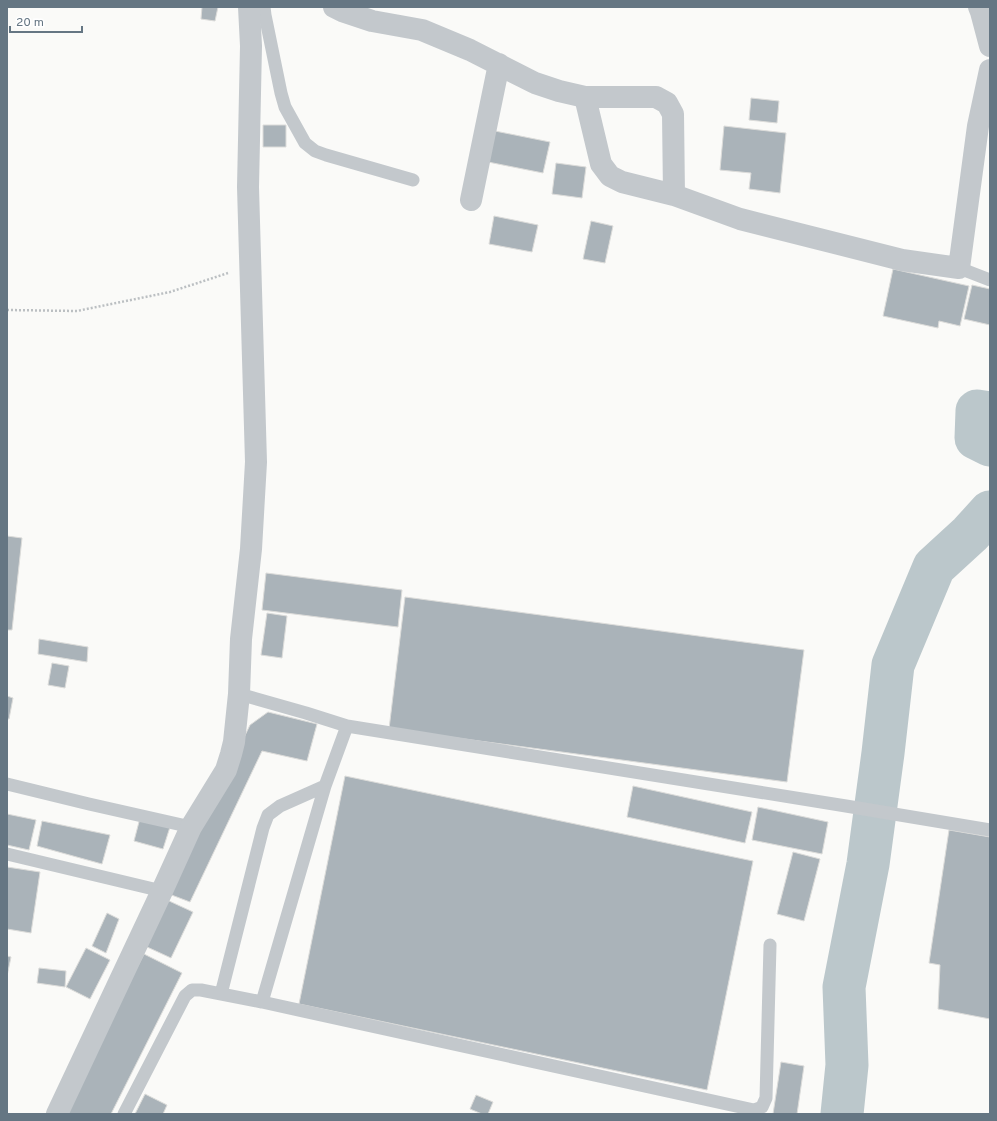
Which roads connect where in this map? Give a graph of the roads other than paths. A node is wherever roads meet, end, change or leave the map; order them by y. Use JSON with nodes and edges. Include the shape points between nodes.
{"nodes":[{"id":1,"x":250,"y":7,"type":"edge"},
{"id":2,"x":264,"y":7,"type":"edge"},
{"id":3,"x":334,"y":7,"type":"edge"},
{"id":4,"x":979,"y":7,"type":"edge"},
{"id":5,"x":990,"y":46,"type":"edge"},
{"id":6,"x":500,"y":64,"type":"junction"},
{"id":7,"x":990,"y":70,"type":"edge"},
{"id":8,"x":585,"y":97,"type":"junction"},
{"id":9,"x":413,"y":180,"type":"dead end"},
{"id":10,"x":674,"y":195,"type":"junction"},
{"id":11,"x":471,"y":200,"type":"dead end"},
{"id":12,"x":959,"y":268,"type":"junction"},
{"id":13,"x":990,"y":280,"type":"edge"},
{"id":14,"x":239,"y":694,"type":"junction"},
{"id":15,"x":347,"y":726,"type":"junction"},
{"id":16,"x":7,"y":784,"type":"edge"},
{"id":17,"x":325,"y":786,"type":"junction"},
{"id":18,"x":191,"y":826,"type":"junction"},
{"id":19,"x":990,"y":830,"type":"edge"},
{"id":20,"x":7,"y":854,"type":"edge"},
{"id":21,"x":162,"y":891,"type":"junction"},
{"id":22,"x":770,"y":945,"type":"dead end"},
{"id":23,"x":221,"y":994,"type":"junction"},
{"id":24,"x":262,"y":1002,"type":"junction"},
{"id":25,"x":57,"y":1114,"type":"edge"},
{"id":26,"x":124,"y":1114,"type":"edge"}],
"edges":[{"from":1,"to":14,"type":"street","via":[[248,187],[256,462],[251,549],[241,639]]},
{"from":2,"to":9,"type":"lane","via":[[285,107],[305,143],[326,155]]},
{"from":3,"to":6,"type":"street","via":[[372,21],[422,30]]},
{"from":4,"to":5,"type":"street"},
{"from":6,"to":8,"type":"street","via":[[535,83]]},
{"from":6,"to":11,"type":"street"},
{"from":7,"to":12,"type":"street","via":[[978,126]]},
{"from":8,"to":10,"type":"street","via":[[601,164],[610,176],[622,182]]},
{"from":8,"to":10,"type":"street","via":[[656,97],[667,104],[673,114]]},
{"from":10,"to":12,"type":"street","via":[[740,218],[902,260]]},
{"from":12,"to":13,"type":"lane"},
{"from":14,"to":15,"type":"lane"},
{"from":14,"to":18,"type":"street","via":[[234,742],[226,770]]},
{"from":15,"to":17,"type":"lane"},
{"from":15,"to":19,"type":"lane"},
{"from":16,"to":18,"type":"lane"},
{"from":17,"to":23,"type":"lane","via":[[280,806],[268,815]]},
{"from":17,"to":24,"type":"lane"},
{"from":18,"to":21,"type":"street"},
{"from":20,"to":21,"type":"lane"},
{"from":21,"to":25,"type":"street"},
{"from":22,"to":24,"type":"lane","via":[[766,1098],[762,1106],[754,1110]]},
{"from":23,"to":24,"type":"lane"},
{"from":23,"to":26,"type":"lane","via":[[192,990],[185,996]]}]}
